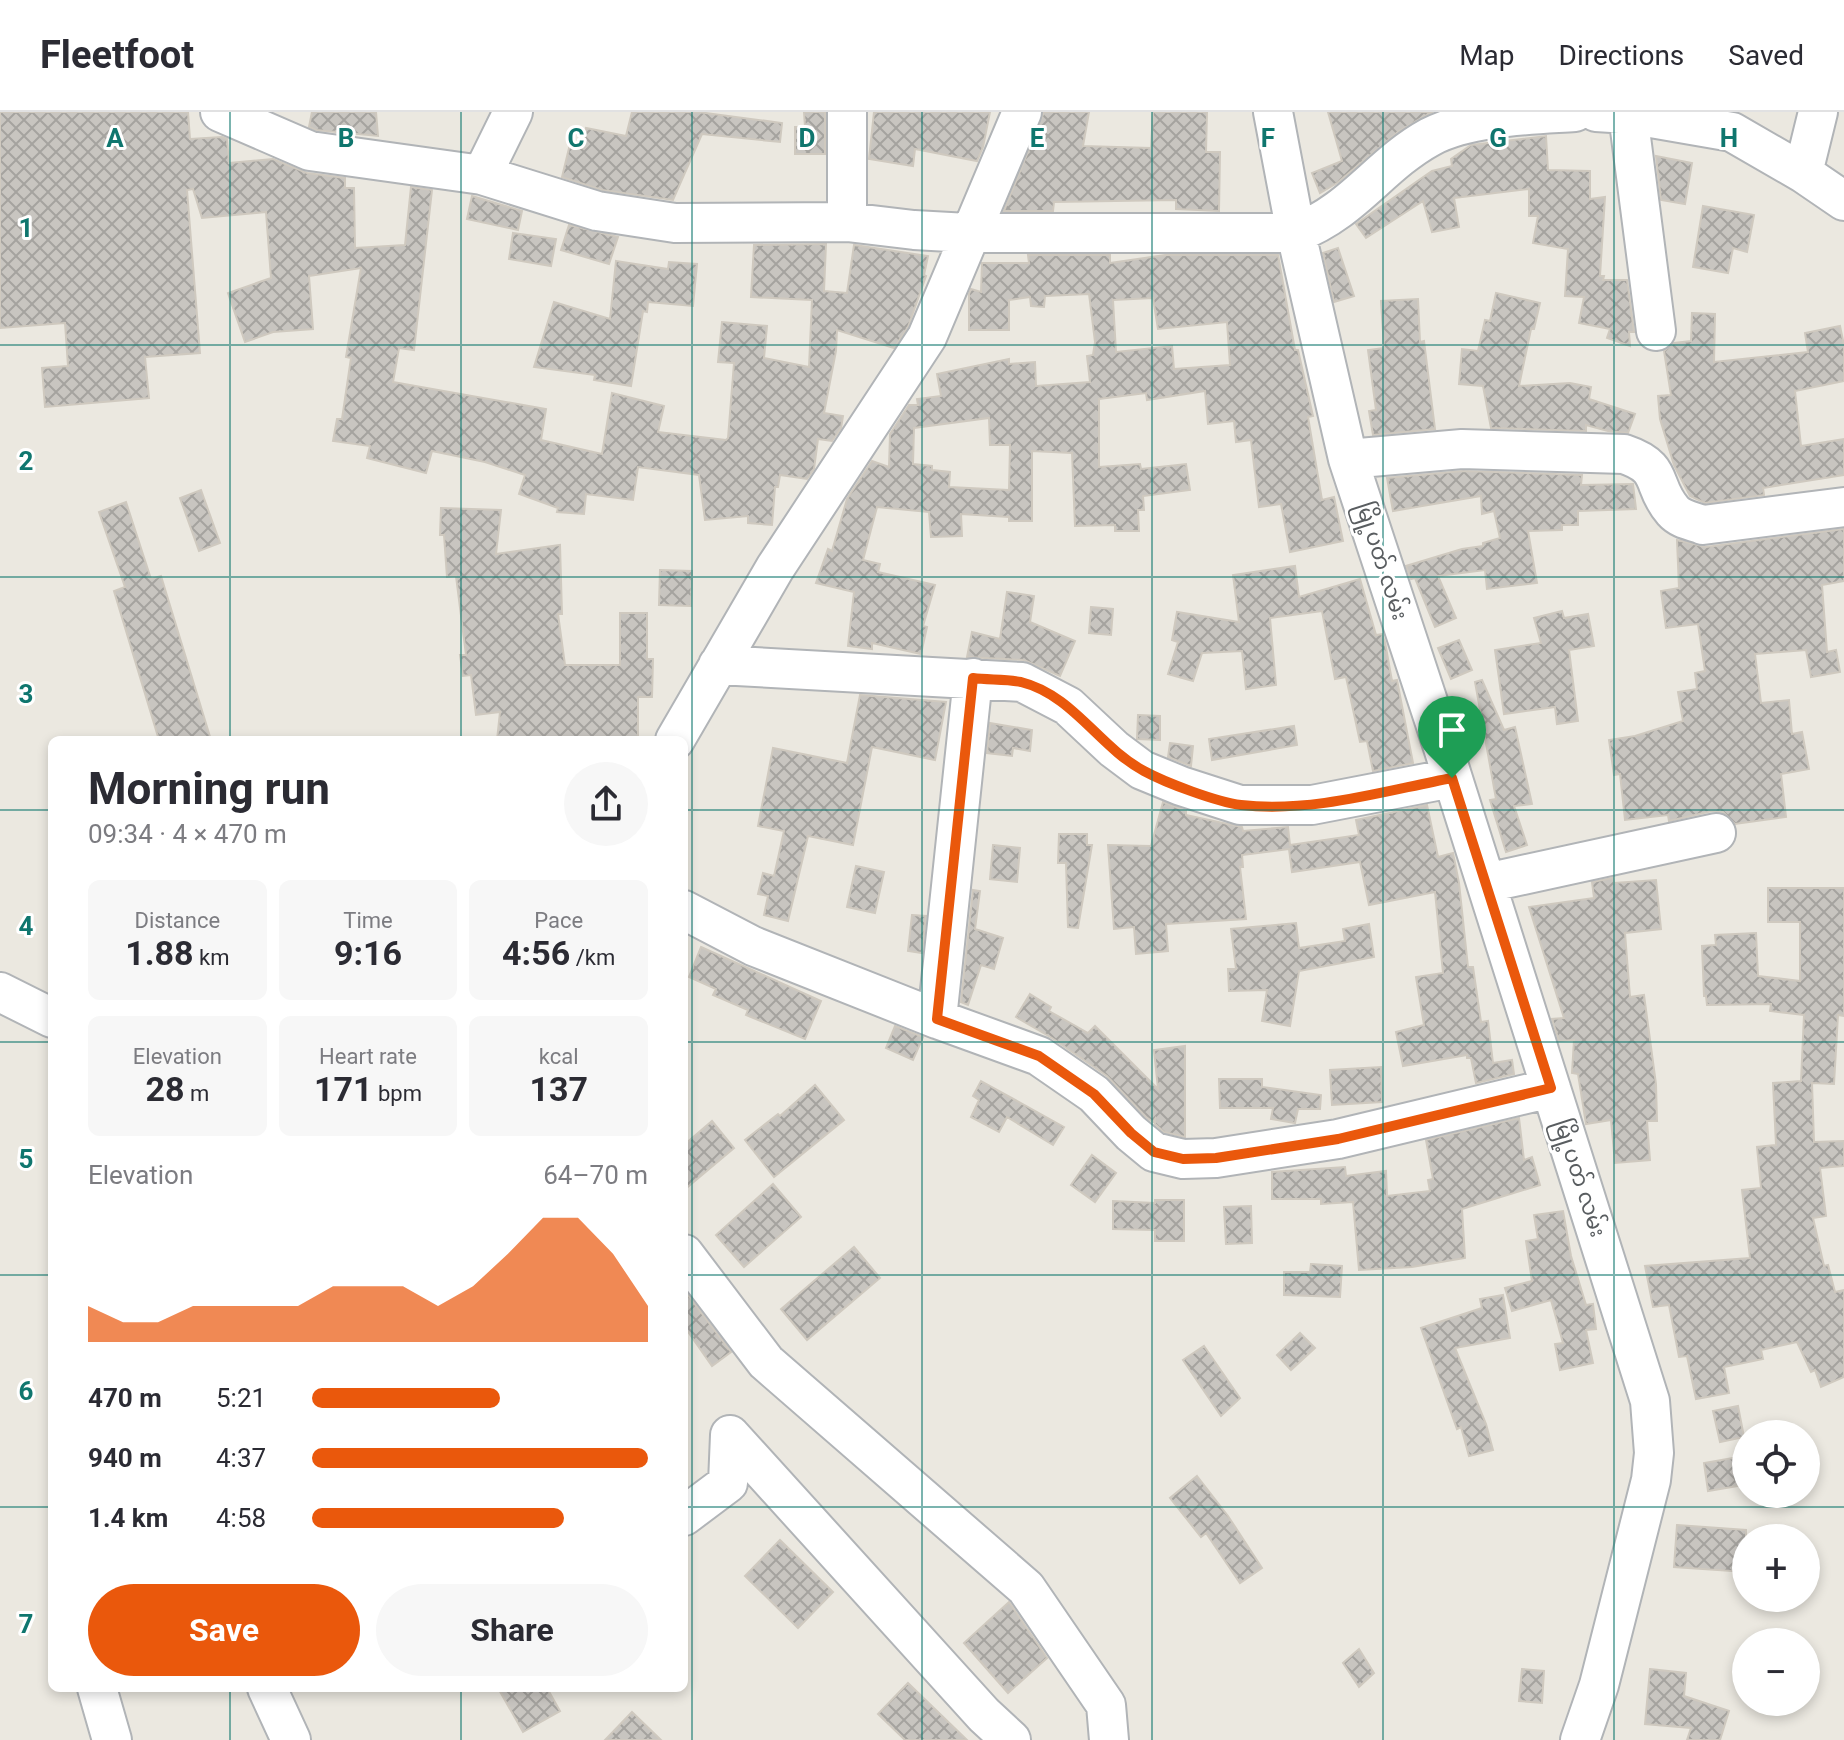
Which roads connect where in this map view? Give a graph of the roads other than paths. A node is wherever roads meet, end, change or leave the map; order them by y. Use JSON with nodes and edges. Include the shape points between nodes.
{"nodes":[{"id":1,"x":220,"y":112,"type":"edge"},
{"id":2,"x":513,"y":112,"type":"edge"},
{"id":3,"x":847,"y":112,"type":"edge"},
{"id":4,"x":1022,"y":112,"type":"edge"},
{"id":5,"x":1273,"y":112,"type":"edge"},
{"id":6,"x":1575,"y":112,"type":"edge"},
{"id":7,"x":1818,"y":112,"type":"edge"},
{"id":8,"x":1520,"y":114,"type":"edge"},
{"id":9,"x":1634,"y":114,"type":"edge"},
{"id":10,"x":1803,"y":173,"type":"junction"},
{"id":11,"x":482,"y":175,"type":"junction"},
{"id":12,"x":1844,"y":201,"type":"edge"},
{"id":13,"x":847,"y":222,"type":"junction"},
{"id":14,"x":968,"y":233,"type":"junction"},
{"id":15,"x":1296,"y":233,"type":"junction"},
{"id":16,"x":1656,"y":331,"type":"dead end"},
{"id":17,"x":1348,"y":459,"type":"junction"},
{"id":18,"x":1844,"y":507,"type":"edge"},
{"id":19,"x":718,"y":665,"type":"junction"},
{"id":20,"x":973,"y":678,"type":"junction"},
{"id":21,"x":677,"y":736,"type":"edge"},
{"id":22,"x":1452,"y":778,"type":"junction"},
{"id":23,"x":1716,"y":833,"type":"dead end"},
{"id":24,"x":1486,"y":883,"type":"junction"},
{"id":25,"x":688,"y":912,"type":"edge"},
{"id":26,"x":0,"y":992,"type":"edge"},
{"id":27,"x":48,"y":1016,"type":"edge"},
{"id":28,"x":937,"y":1019,"type":"junction"},
{"id":29,"x":1551,"y":1088,"type":"junction"},
{"id":30,"x":688,"y":1259,"type":"edge"},
{"id":31,"x":688,"y":1513,"type":"edge"},
{"id":32,"x":98,"y":1692,"type":"edge"},
{"id":33,"x":269,"y":1692,"type":"edge"},
{"id":34,"x":112,"y":1740,"type":"edge"},
{"id":35,"x":291,"y":1740,"type":"edge"},
{"id":36,"x":1011,"y":1740,"type":"edge"},
{"id":37,"x":1109,"y":1740,"type":"edge"},
{"id":38,"x":1580,"y":1740,"type":"edge"}],
"edges":[{"from":1,"to":11,"type":"street","via":[[310,151]]},
{"from":2,"to":11,"type":"street"},
{"from":3,"to":13,"type":"street"},
{"from":4,"to":14,"type":"street"},
{"from":5,"to":15,"type":"street","name":"မြို့ပတ် လမ်း"},
{"from":6,"to":8,"type":"street"},
{"from":7,"to":10,"type":"street"},
{"from":8,"to":15,"type":"street","via":[[1432,136],[1390,165],[1344,208]]},
{"from":9,"to":10,"type":"street","via":[[1732,132]]},
{"from":9,"to":16,"type":"street"},
{"from":10,"to":12,"type":"street"},
{"from":11,"to":13,"type":"street","via":[[597,211],[675,223]]},
{"from":13,"to":14,"type":"street"},
{"from":14,"to":15,"type":"street"},
{"from":14,"to":19,"type":"street","via":[[927,337],[775,568]]},
{"from":15,"to":17,"type":"street","name":"မြို့ပတ် လမ်း"},
{"from":17,"to":18,"type":"street","via":[[1462,449],[1624,454],[1652,469],[1673,511],[1703,525]]},
{"from":17,"to":22,"type":"street","name":"မြို့ပတ် လမ်း"},
{"from":19,"to":20,"type":"street"},
{"from":19,"to":21,"type":"street"},
{"from":20,"to":22,"type":"street","via":[[1022,682],[1046,693],[1142,770],[1240,805],[1312,805]]},
{"from":20,"to":28,"type":"street"},
{"from":22,"to":24,"type":"street","name":"မြို့ပတ် လမ်း"},
{"from":23,"to":24,"type":"street"},
{"from":24,"to":29,"type":"street","name":"မြို့ပတ် လမ်း"},
{"from":25,"to":28,"type":"street","via":[[753,946]]},
{"from":26,"to":27,"type":"street"},
{"from":28,"to":29,"type":"street","via":[[1039,1056],[1094,1094],[1154,1152],[1183,1159],[1338,1139]]},
{"from":29,"to":38,"type":"street","name":"မြို့ပတ် လမ်း","via":[[1654,1424],[1651,1480]]},
{"from":30,"to":37,"type":"street","via":[[766,1362],[1026,1588],[1106,1705]]},
{"from":31,"to":36,"type":"street","via":[[728,1483],[730,1435]]},
{"from":32,"to":34,"type":"street"},
{"from":33,"to":35,"type":"street"}]}
